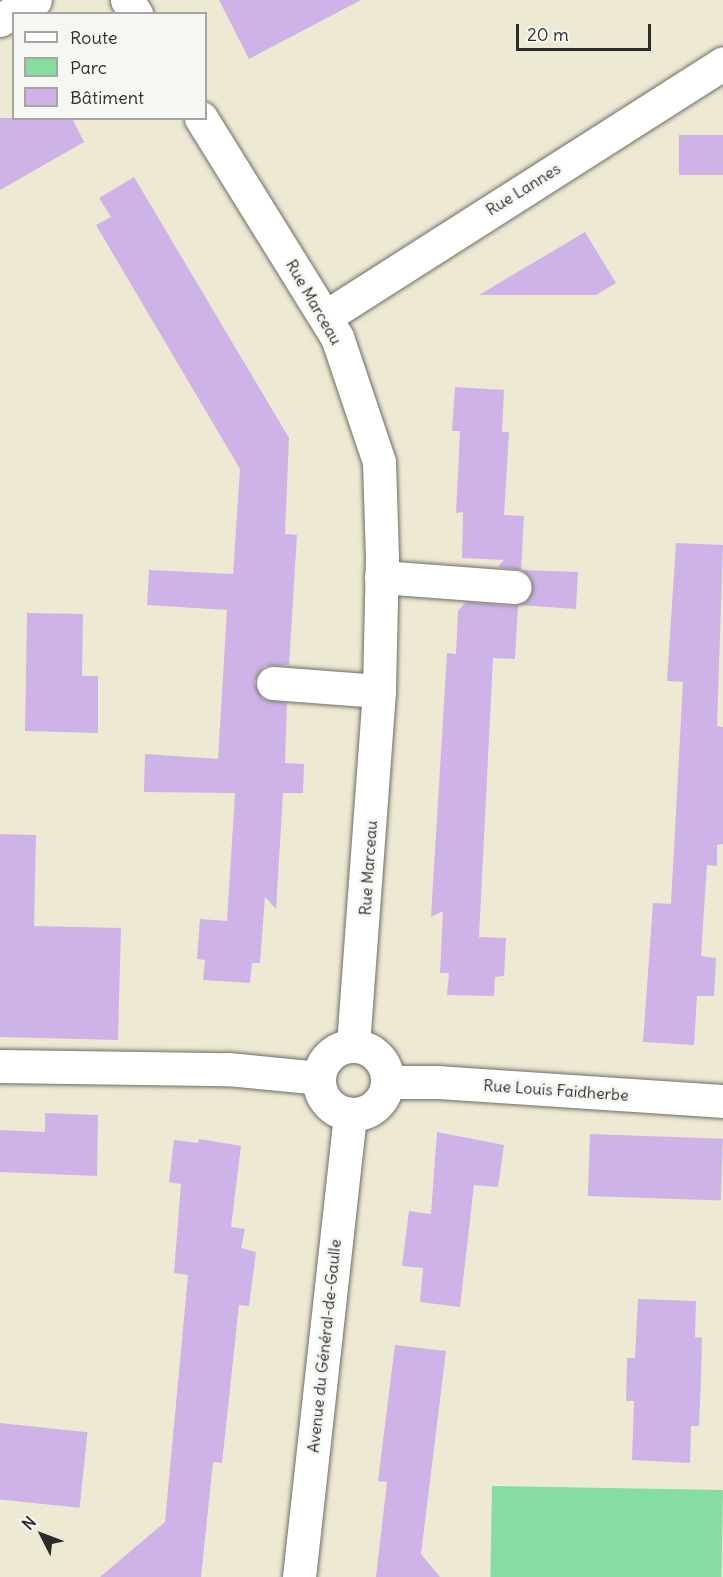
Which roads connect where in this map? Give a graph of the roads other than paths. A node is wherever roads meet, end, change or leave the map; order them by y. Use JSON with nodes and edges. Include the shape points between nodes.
{"nodes":[{"id":1,"x":35,"y":0,"type":"edge"},
{"id":2,"x":14,"y":12,"type":"edge"},
{"id":3,"x":723,"y":63,"type":"edge"},
{"id":4,"x":202,"y":120,"type":"edge"},
{"id":5,"x":325,"y":317,"type":"junction"},
{"id":6,"x":381,"y":577,"type":"junction"},
{"id":7,"x":515,"y":587,"type":"dead end"},
{"id":8,"x":273,"y":683,"type":"dead end"},
{"id":9,"x":379,"y":691,"type":"junction"},
{"id":10,"x":353,"y":1045,"type":"junction"},
{"id":11,"x":0,"y":1066,"type":"edge"},
{"id":12,"x":319,"y":1078,"type":"junction"},
{"id":13,"x":388,"y":1082,"type":"junction"},
{"id":14,"x":723,"y":1101,"type":"edge"},
{"id":15,"x":350,"y":1114,"type":"junction"},
{"id":16,"x":298,"y":1577,"type":"edge"}],
"edges":[{"from":1,"to":2,"type":"street"},
{"from":3,"to":5,"type":"street","name":"Rue Lannes"},
{"from":4,"to":5,"type":"street","name":"Rue Marceau"},
{"from":5,"to":6,"type":"street","name":"Rue Marceau","via":[[337,337],[379,462]]},
{"from":6,"to":7,"type":"street"},
{"from":6,"to":9,"type":"street","name":"Rue Marceau"},
{"from":8,"to":9,"type":"street"},
{"from":9,"to":10,"type":"street","name":"Rue Marceau"},
{"from":10,"to":12,"type":"street","via":[[333,1051]]},
{"from":10,"to":13,"type":"street","via":[[375,1052]]},
{"from":11,"to":12,"type":"street","via":[[228,1069]]},
{"from":12,"to":15,"type":"street","via":[[324,1098],[340,1112]]},
{"from":13,"to":14,"type":"street","name":"Rue Louis Faidherbe"},
{"from":13,"to":15,"type":"street","via":[[386,1093],[371,1109]]},
{"from":15,"to":16,"type":"street","name":"Avenue du Général-de-Gaulle"}]}
